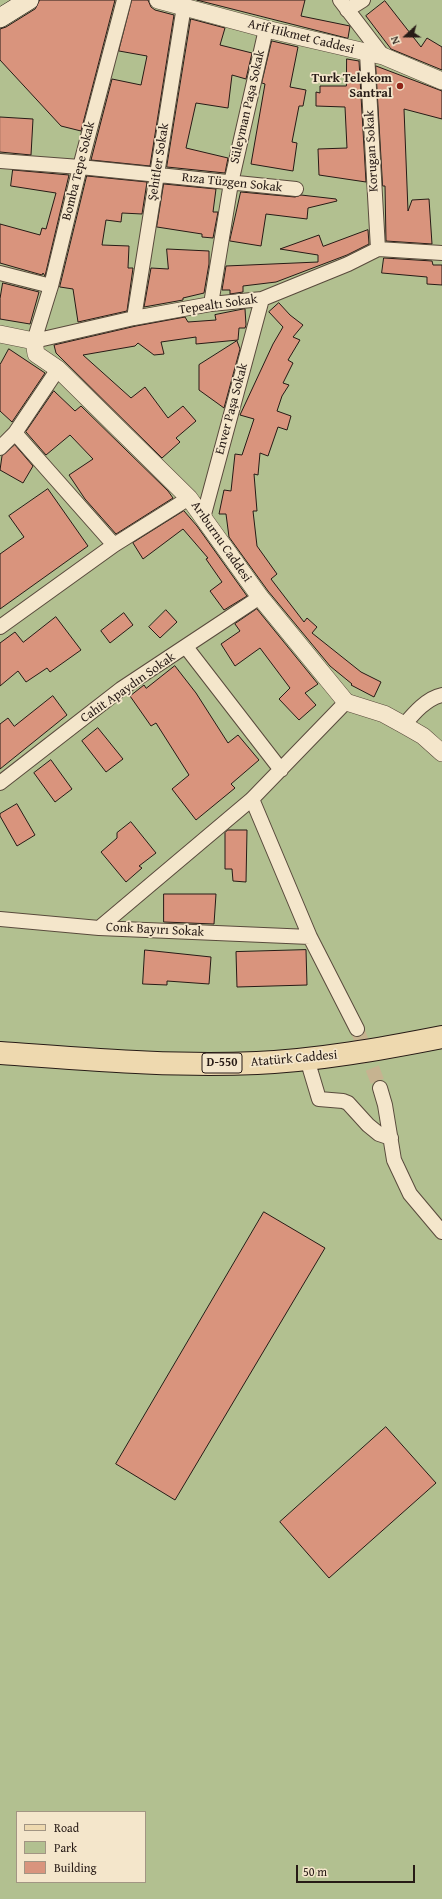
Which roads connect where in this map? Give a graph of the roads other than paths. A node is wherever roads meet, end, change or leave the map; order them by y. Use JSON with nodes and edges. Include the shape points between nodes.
{"nodes":[{"id":1,"x":29,"y":0,"type":"edge"},
{"id":2,"x":124,"y":0,"type":"edge"},
{"id":3,"x":158,"y":0,"type":"edge"},
{"id":4,"x":362,"y":0,"type":"edge"},
{"id":5,"x":344,"y":5,"type":"edge"},
{"id":6,"x":184,"y":6,"type":"junction"},
{"id":7,"x":0,"y":18,"type":"edge"},
{"id":8,"x":266,"y":29,"type":"junction"},
{"id":9,"x":375,"y":55,"type":"junction"},
{"id":10,"x":442,"y":81,"type":"edge"},
{"id":11,"x":0,"y":162,"type":"edge"},
{"id":12,"x":80,"y":167,"type":"junction"},
{"id":13,"x":157,"y":175,"type":"junction"},
{"id":14,"x":231,"y":183,"type":"junction"},
{"id":15,"x":296,"y":189,"type":"dead end"},
{"id":16,"x":378,"y":250,"type":"junction"},
{"id":17,"x":442,"y":253,"type":"edge"},
{"id":18,"x":0,"y":273,"type":"edge"},
{"id":19,"x":51,"y":286,"type":"junction"},
{"id":20,"x":262,"y":299,"type":"junction"},
{"id":21,"x":211,"y":304,"type":"junction"},
{"id":22,"x":134,"y":318,"type":"junction"},
{"id":23,"x":0,"y":334,"type":"edge"},
{"id":24,"x":34,"y":341,"type":"junction"},
{"id":25,"x":58,"y":369,"type":"junction"},
{"id":26,"x":15,"y":433,"type":"junction"},
{"id":27,"x":0,"y":448,"type":"edge"},
{"id":28,"x":189,"y":498,"type":"junction"},
{"id":29,"x":203,"y":518,"type":"junction"},
{"id":30,"x":114,"y":544,"type":"junction"},
{"id":31,"x":260,"y":597,"type":"junction"},
{"id":32,"x":0,"y":627,"type":"edge"},
{"id":33,"x":186,"y":647,"type":"junction"},
{"id":34,"x":442,"y":695,"type":"edge"},
{"id":35,"x":346,"y":702,"type":"junction"},
{"id":36,"x":404,"y":725,"type":"junction"},
{"id":37,"x":442,"y":753,"type":"edge"},
{"id":38,"x":281,"y":770,"type":"junction"},
{"id":39,"x":0,"y":783,"type":"edge"},
{"id":40,"x":252,"y":799,"type":"junction"},
{"id":41,"x":0,"y":919,"type":"edge"},
{"id":42,"x":99,"y":928,"type":"junction"},
{"id":43,"x":310,"y":937,"type":"junction"},
{"id":44,"x":357,"y":1029,"type":"tunnel mouth"},
{"id":45,"x":442,"y":1038,"type":"edge"},
{"id":46,"x":0,"y":1053,"type":"edge"},
{"id":47,"x":307,"y":1058,"type":"junction"},
{"id":48,"x":380,"y":1088,"type":"tunnel mouth"},
{"id":49,"x":391,"y":1138,"type":"junction"},
{"id":50,"x":442,"y":1232,"type":"edge"}],
"edges":[{"from":1,"to":7,"type":"main road"},
{"from":2,"to":12,"type":"street","name":"Bomba Tepe Sokak"},
{"from":3,"to":6,"type":"street","name":"Arif Hikmet Caddesi"},
{"from":4,"to":5,"type":"street"},
{"from":5,"to":9,"type":"street"},
{"from":6,"to":8,"type":"street","name":"Arif Hikmet Caddesi"},
{"from":6,"to":13,"type":"street","name":"Şehitler Sokak"},
{"from":8,"to":9,"type":"street","name":"Arif Hikmet Caddesi"},
{"from":8,"to":14,"type":"street","name":"Süleyman Paşa Sokak"},
{"from":9,"to":10,"type":"street","name":"Arif Hikmet Caddesi"},
{"from":9,"to":16,"type":"street","name":"Korugan Sokak"},
{"from":11,"to":12,"type":"street","name":"Rıza Tüzgen Sokak"},
{"from":12,"to":13,"type":"street","name":"Rıza Tüzgen Sokak"},
{"from":12,"to":19,"type":"street","name":"Bomba Tepe Sokak"},
{"from":13,"to":14,"type":"street","name":"Rıza Tüzgen Sokak"},
{"from":13,"to":22,"type":"street","name":"Şehitler Sokak"},
{"from":14,"to":15,"type":"street","name":"Rıza Tüzgen Sokak"},
{"from":14,"to":21,"type":"street","name":"Süleyman Paşa Sokak"},
{"from":16,"to":17,"type":"street","name":"Tepealtı Sokak"},
{"from":16,"to":20,"type":"street","name":"Tepealtı Sokak"},
{"from":18,"to":19,"type":"street"},
{"from":19,"to":24,"type":"street","name":"Bomba Tepe Sokak"},
{"from":20,"to":21,"type":"street","name":"Tepealtı Sokak"},
{"from":20,"to":29,"type":"street","name":"Enver Paşa Sokak"},
{"from":21,"to":22,"type":"street","name":"Tepealtı Sokak"},
{"from":22,"to":24,"type":"street","name":"Tepealtı Sokak"},
{"from":23,"to":24,"type":"street"},
{"from":24,"to":25,"type":"street","name":"Arıburnu Caddesi","via":[[36,354]]},
{"from":25,"to":26,"type":"street"},
{"from":25,"to":28,"type":"street","name":"Arıburnu Caddesi"},
{"from":26,"to":27,"type":"street"},
{"from":26,"to":30,"type":"street"},
{"from":28,"to":29,"type":"street","name":"Arıburnu Caddesi"},
{"from":28,"to":30,"type":"street"},
{"from":29,"to":31,"type":"street","name":"Arıburnu Caddesi"},
{"from":30,"to":32,"type":"street"},
{"from":31,"to":33,"type":"street","name":"Cahit Apaydın Sokak"},
{"from":31,"to":35,"type":"street","name":"Arıburnu Caddesi"},
{"from":33,"to":38,"type":"street"},
{"from":33,"to":39,"type":"street","name":"Cahit Apaydın Sokak","via":[[121,689]]},
{"from":34,"to":36,"type":"street","via":[[435,696]]},
{"from":35,"to":36,"type":"street","via":[[384,714]]},
{"from":35,"to":38,"type":"street","name":"Conk Bayırı Sokak"},
{"from":36,"to":37,"type":"street","via":[[423,736]]},
{"from":38,"to":40,"type":"street","name":"Conk Bayırı Sokak"},
{"from":40,"to":42,"type":"street","name":"Conk Bayırı Sokak"},
{"from":40,"to":43,"type":"street"},
{"from":41,"to":42,"type":"street"},
{"from":42,"to":43,"type":"street","name":"Conk Bayırı Sokak"},
{"from":43,"to":44,"type":"street"},
{"from":45,"to":47,"type":"main road","name":"Atatürk Caddesi","number":"D-550"},
{"from":46,"to":47,"type":"main road","name":"Atatürk Caddesi","number":"D-550","via":[[191,1064],[257,1063]]},
{"from":47,"to":49,"type":"street","via":[[319,1099],[348,1103],[379,1134]]},
{"from":48,"to":49,"type":"street"},
{"from":49,"to":50,"type":"street","via":[[394,1160],[410,1194]]}]}
